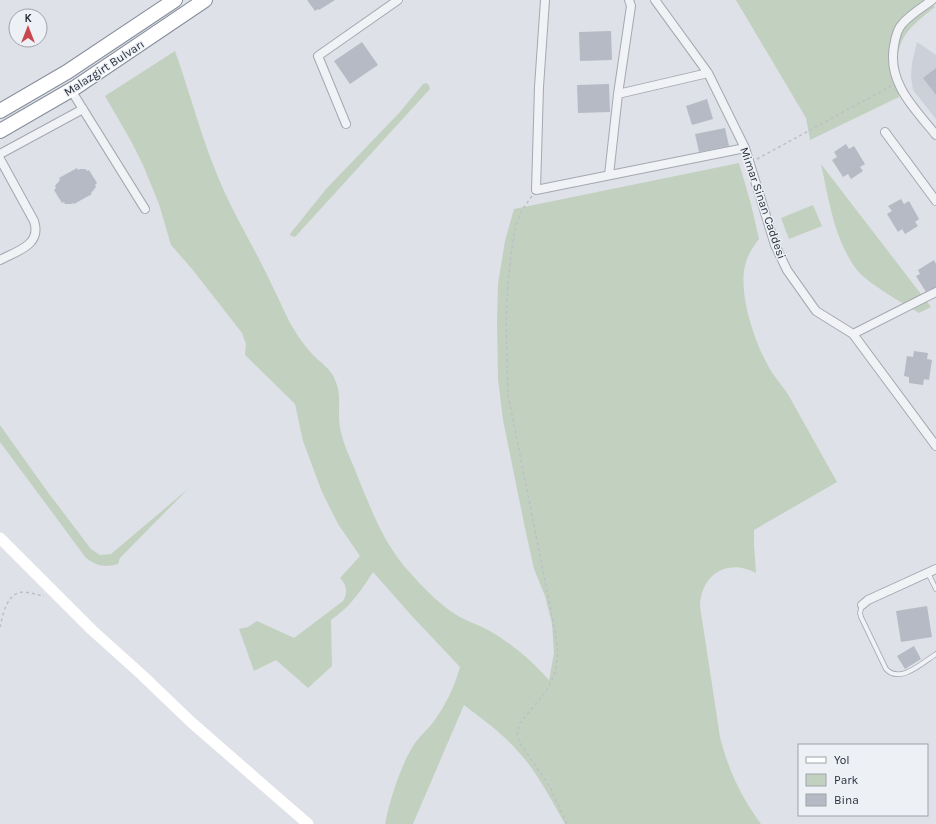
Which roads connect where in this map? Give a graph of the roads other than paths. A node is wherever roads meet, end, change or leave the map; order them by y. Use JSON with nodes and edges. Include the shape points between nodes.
{"nodes":[{"id":1,"x":175,"y":0,"type":"edge"},
{"id":2,"x":205,"y":0,"type":"edge"},
{"id":3,"x":398,"y":0,"type":"edge"},
{"id":4,"x":545,"y":0,"type":"edge"},
{"id":5,"x":629,"y":0,"type":"edge"},
{"id":6,"x":655,"y":0,"type":"edge"},
{"id":7,"x":931,"y":0,"type":"edge"},
{"id":8,"x":708,"y":74,"type":"junction"},
{"id":9,"x":71,"y":90,"type":"junction"},
{"id":10,"x":618,"y":94,"type":"junction"},
{"id":11,"x":83,"y":109,"type":"junction"},
{"id":12,"x":0,"y":111,"type":"edge"},
{"id":13,"x":346,"y":124,"type":"dead end"},
{"id":14,"x":0,"y":131,"type":"edge"},
{"id":15,"x":885,"y":132,"type":"dead end"},
{"id":16,"x":936,"y":135,"type":"edge"},
{"id":17,"x":745,"y":148,"type":"junction"},
{"id":18,"x":0,"y":154,"type":"edge"},
{"id":19,"x":0,"y":159,"type":"edge"},
{"id":20,"x":609,"y":175,"type":"junction"},
{"id":21,"x":936,"y":201,"type":"edge"},
{"id":22,"x":145,"y":209,"type":"dead end"},
{"id":23,"x":0,"y":260,"type":"edge"},
{"id":24,"x":936,"y":292,"type":"edge"},
{"id":25,"x":853,"y":334,"type":"junction"},
{"id":26,"x":936,"y":446,"type":"edge"},
{"id":27,"x":0,"y":538,"type":"edge"},
{"id":28,"x":936,"y":569,"type":"edge"},
{"id":29,"x":928,"y":573,"type":"junction"},
{"id":30,"x":936,"y":589,"type":"edge"},
{"id":31,"x":862,"y":605,"type":"joint"},
{"id":32,"x":936,"y":654,"type":"edge"},
{"id":33,"x":308,"y":824,"type":"edge"}],
"edges":[{"from":1,"to":12,"type":"highway","name":"Malazgirt Bulvarı","via":[[68,72]]},
{"from":2,"to":9,"type":"highway","name":"Malazgirt Bulvarı"},
{"from":3,"to":13,"type":"street","via":[[318,56]]},
{"from":4,"to":20,"type":"street","via":[[536,190]]},
{"from":5,"to":10,"type":"street","via":[[631,6]]},
{"from":6,"to":8,"type":"street","name":"Mimar Sinan Caddesi"},
{"from":7,"to":16,"type":"street","via":[[902,23],[896,36],[893,67],[903,93]]},
{"from":8,"to":10,"type":"street"},
{"from":8,"to":17,"type":"street","name":"Mimar Sinan Caddesi"},
{"from":9,"to":11,"type":"street"},
{"from":9,"to":14,"type":"highway","name":"Malazgirt Bulvarı"},
{"from":10,"to":20,"type":"street"},
{"from":11,"to":18,"type":"street"},
{"from":11,"to":22,"type":"street"},
{"from":15,"to":21,"type":"street"},
{"from":17,"to":20,"type":"street"},
{"from":17,"to":25,"type":"street","name":"Mimar Sinan Caddesi","via":[[775,245],[787,270],[816,311]]},
{"from":19,"to":23,"type":"street","via":[[34,220],[36,230],[30,244]]},
{"from":24,"to":25,"type":"street"},
{"from":25,"to":26,"type":"street","name":"Mimar Sinan Caddesi"},
{"from":27,"to":33,"type":"street","via":[[92,630]]},
{"from":28,"to":29,"type":"street"},
{"from":29,"to":30,"type":"lane"},
{"from":29,"to":31,"type":"street"},
{"from":31,"to":32,"type":"lane","via":[[861,618],[886,669],[891,674],[905,673]]}]}
